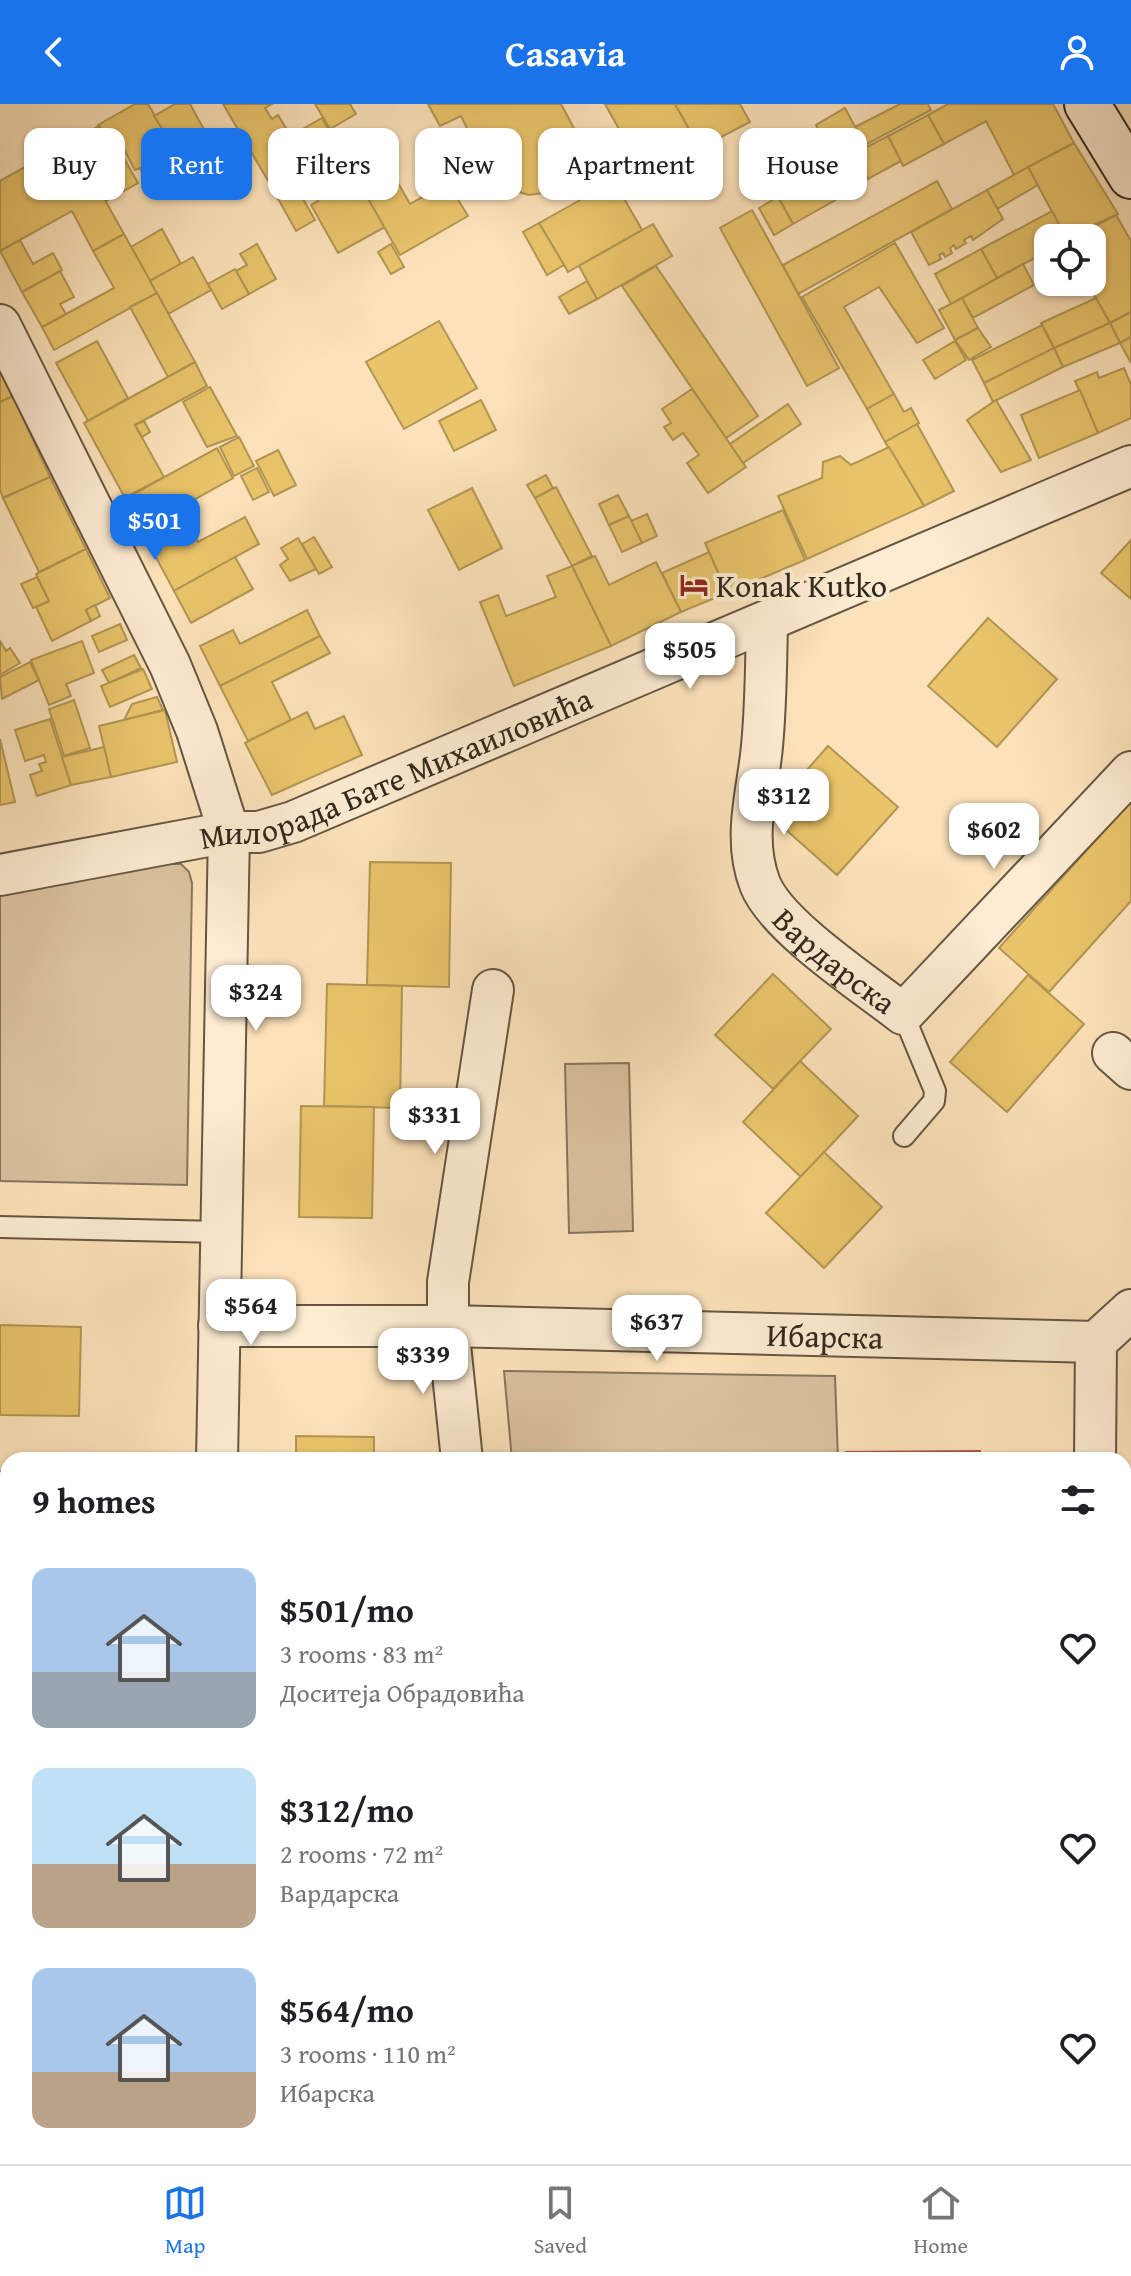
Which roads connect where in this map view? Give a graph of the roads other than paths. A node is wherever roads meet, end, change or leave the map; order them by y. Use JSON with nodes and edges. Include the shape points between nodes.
{"nodes":[{"id":1,"x":1087,"y":104,"type":"edge"},
{"id":2,"x":1131,"y":176,"type":"edge"},
{"id":3,"x":0,"y":325,"type":"edge"},
{"id":4,"x":1131,"y":466,"type":"edge"},
{"id":5,"x":767,"y":624,"type":"junction"},
{"id":6,"x":1131,"y":772,"type":"edge"},
{"id":7,"x":229,"y":832,"type":"junction"},
{"id":8,"x":0,"y":875,"type":"edge"},
{"id":9,"x":493,"y":990,"type":"dead end"},
{"id":10,"x":903,"y":1014,"type":"junction"},
{"id":11,"x":904,"y":1136,"type":"dead end"},
{"id":12,"x":0,"y":1227,"type":"edge"},
{"id":13,"x":221,"y":1232,"type":"junction"},
{"id":14,"x":1131,"y":1310,"type":"edge"},
{"id":15,"x":219,"y":1326,"type":"junction"},
{"id":16,"x":448,"y":1326,"type":"junction"},
{"id":17,"x":1096,"y":1342,"type":"junction"},
{"id":18,"x":217,"y":1452,"type":"edge"},
{"id":19,"x":461,"y":1452,"type":"edge"},
{"id":20,"x":1095,"y":1452,"type":"edge"}],
"edges":[{"from":1,"to":2,"type":"street"},
{"from":3,"to":7,"type":"street","via":[[170,665]]},
{"from":4,"to":5,"type":"street","name":"Милорада Бате Михаиловића"},
{"from":5,"to":7,"type":"street","name":"Милорада Бате Михаиловића","via":[[293,822],[259,832]]},
{"from":5,"to":10,"type":"street","name":"Вардарска","via":[[762,747],[751,808],[760,885],[782,915]]},
{"from":6,"to":10,"type":"street","name":"Вардарска"},
{"from":7,"to":8,"type":"street","name":"Милорада Бате Михаиловића"},
{"from":7,"to":13,"type":"street"},
{"from":9,"to":16,"type":"street","via":[[448,1282]]},
{"from":10,"to":11,"type":"lane","via":[[935,1091],[934,1101]]},
{"from":12,"to":13,"type":"lane"},
{"from":13,"to":15,"type":"street"},
{"from":14,"to":17,"type":"street"},
{"from":15,"to":16,"type":"street","name":"Ибарска"},
{"from":15,"to":18,"type":"street"},
{"from":16,"to":17,"type":"street","name":"Ибарска"},
{"from":16,"to":19,"type":"street"},
{"from":17,"to":20,"type":"street"}]}
